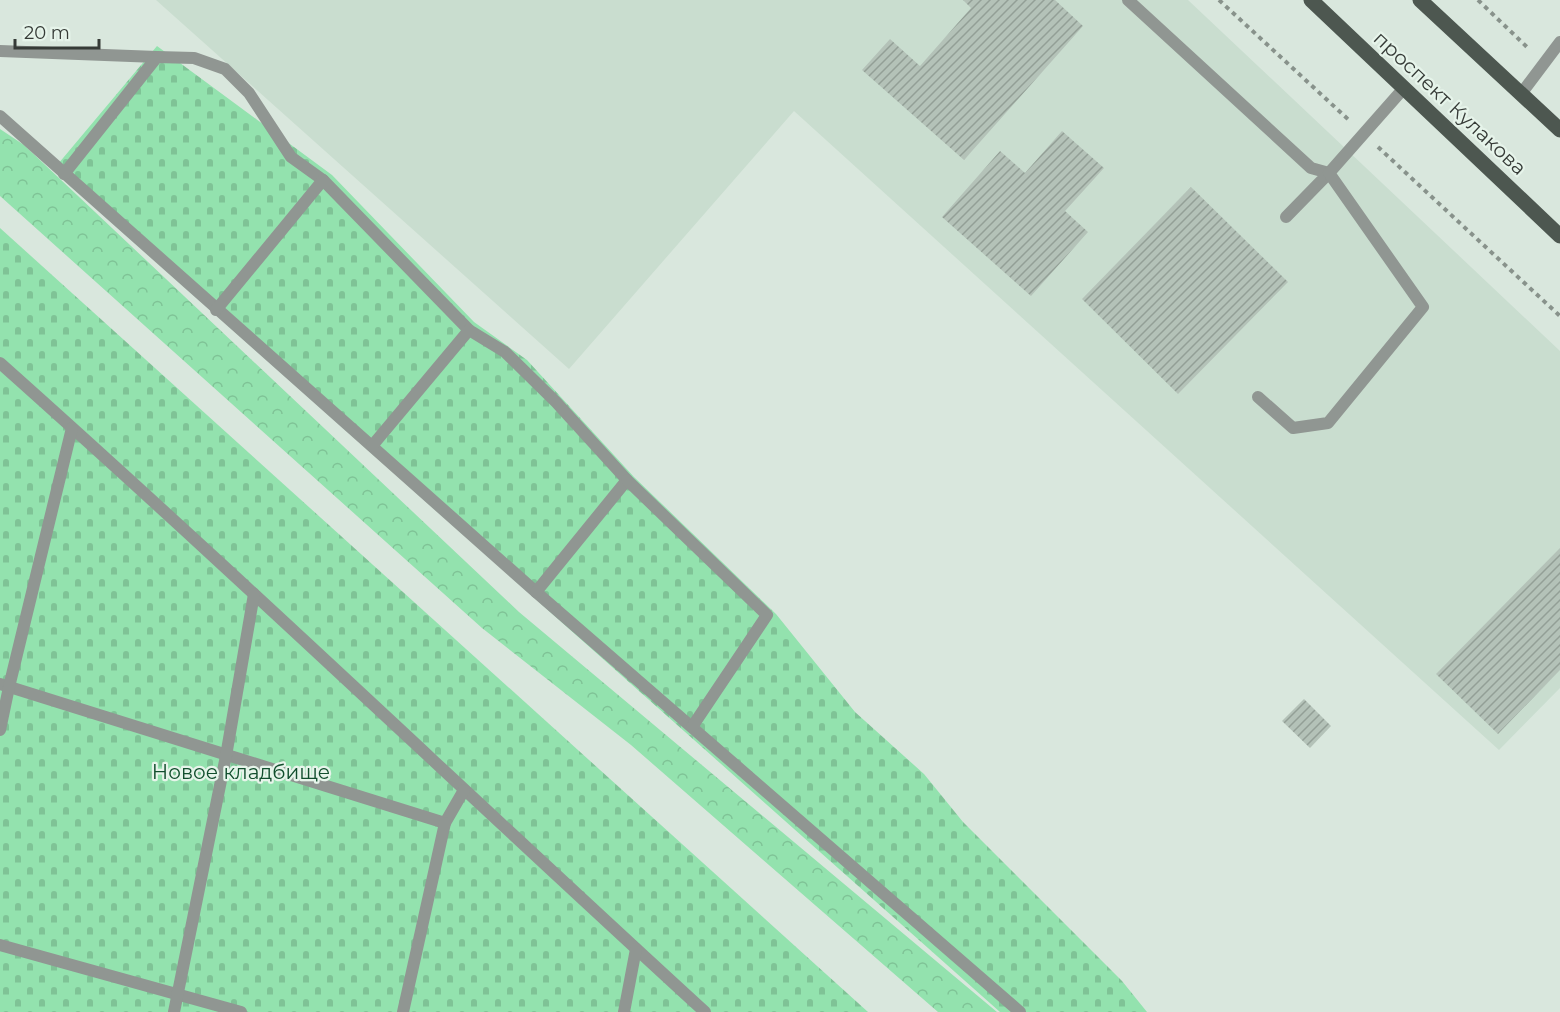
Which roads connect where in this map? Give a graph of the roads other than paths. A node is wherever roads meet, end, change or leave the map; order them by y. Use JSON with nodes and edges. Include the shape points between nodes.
{"nodes":[{"id":1,"x":1128,"y":0,"type":"edge"},
{"id":2,"x":1311,"y":0,"type":"edge"},
{"id":3,"x":1420,"y":0,"type":"edge"},
{"id":4,"x":1560,"y":42,"type":"edge"},
{"id":5,"x":0,"y":51,"type":"edge"},
{"id":6,"x":156,"y":57,"type":"junction"},
{"id":7,"x":1404,"y":88,"type":"junction"},
{"id":8,"x":1521,"y":94,"type":"junction"},
{"id":9,"x":0,"y":116,"type":"edge"},
{"id":10,"x":1560,"y":130,"type":"edge"},
{"id":11,"x":1329,"y":173,"type":"junction"},
{"id":12,"x":64,"y":174,"type":"junction"},
{"id":13,"x":323,"y":180,"type":"junction"},
{"id":14,"x":1286,"y":217,"type":"dead end"},
{"id":15,"x":1560,"y":236,"type":"edge"},
{"id":16,"x":216,"y":310,"type":"junction"},
{"id":17,"x":469,"y":330,"type":"junction"},
{"id":18,"x":0,"y":363,"type":"edge"},
{"id":19,"x":1258,"y":397,"type":"dead end"},
{"id":20,"x":72,"y":428,"type":"junction"},
{"id":21,"x":372,"y":446,"type":"junction"},
{"id":22,"x":627,"y":480,"type":"junction"},
{"id":23,"x":536,"y":592,"type":"junction"},
{"id":24,"x":254,"y":594,"type":"junction"},
{"id":25,"x":4,"y":686,"type":"edge"},
{"id":26,"x":692,"y":727,"type":"junction"},
{"id":27,"x":0,"y":730,"type":"edge"},
{"id":28,"x":226,"y":756,"type":"junction"},
{"id":29,"x":464,"y":790,"type":"junction"},
{"id":30,"x":445,"y":824,"type":"junction"},
{"id":31,"x":0,"y":945,"type":"edge"},
{"id":32,"x":636,"y":949,"type":"junction"},
{"id":33,"x":177,"y":994,"type":"junction"},
{"id":34,"x":174,"y":1012,"type":"edge"},
{"id":35,"x":241,"y":1012,"type":"edge"},
{"id":36,"x":403,"y":1012,"type":"edge"},
{"id":37,"x":624,"y":1012,"type":"edge"},
{"id":38,"x":705,"y":1012,"type":"edge"},
{"id":39,"x":1020,"y":1012,"type":"edge"}],
"edges":[{"from":1,"to":11,"type":"street","via":[[1311,168]]},
{"from":2,"to":7,"type":"main road","name":"проспект Кулакова"},
{"from":3,"to":8,"type":"main road"},
{"from":4,"to":8,"type":"street"},
{"from":5,"to":6,"type":"street"},
{"from":6,"to":12,"type":"street"},
{"from":6,"to":13,"type":"street","via":[[194,58],[225,69],[249,93],[291,157]]},
{"from":7,"to":11,"type":"street"},
{"from":7,"to":15,"type":"main road","name":"проспект Кулакова"},
{"from":8,"to":10,"type":"main road"},
{"from":9,"to":12,"type":"street"},
{"from":11,"to":14,"type":"street"},
{"from":11,"to":19,"type":"street","via":[[1423,307],[1328,423],[1293,428]]},
{"from":12,"to":16,"type":"street"},
{"from":13,"to":16,"type":"street"},
{"from":13,"to":17,"type":"street"},
{"from":16,"to":21,"type":"street"},
{"from":17,"to":21,"type":"street"},
{"from":17,"to":22,"type":"street","via":[[506,352]]},
{"from":18,"to":20,"type":"street"},
{"from":20,"to":24,"type":"street"},
{"from":20,"to":25,"type":"street"},
{"from":21,"to":23,"type":"street"},
{"from":22,"to":23,"type":"street"},
{"from":22,"to":26,"type":"street","via":[[767,615]]},
{"from":23,"to":26,"type":"street"},
{"from":24,"to":28,"type":"street"},
{"from":24,"to":29,"type":"street"},
{"from":25,"to":27,"type":"street"},
{"from":25,"to":28,"type":"street"},
{"from":26,"to":39,"type":"street"},
{"from":28,"to":30,"type":"street"},
{"from":28,"to":33,"type":"street"},
{"from":29,"to":30,"type":"street"},
{"from":29,"to":32,"type":"street"},
{"from":30,"to":36,"type":"street"},
{"from":31,"to":33,"type":"street"},
{"from":32,"to":37,"type":"street"},
{"from":32,"to":38,"type":"street"},
{"from":33,"to":34,"type":"street"},
{"from":33,"to":35,"type":"street"}]}
